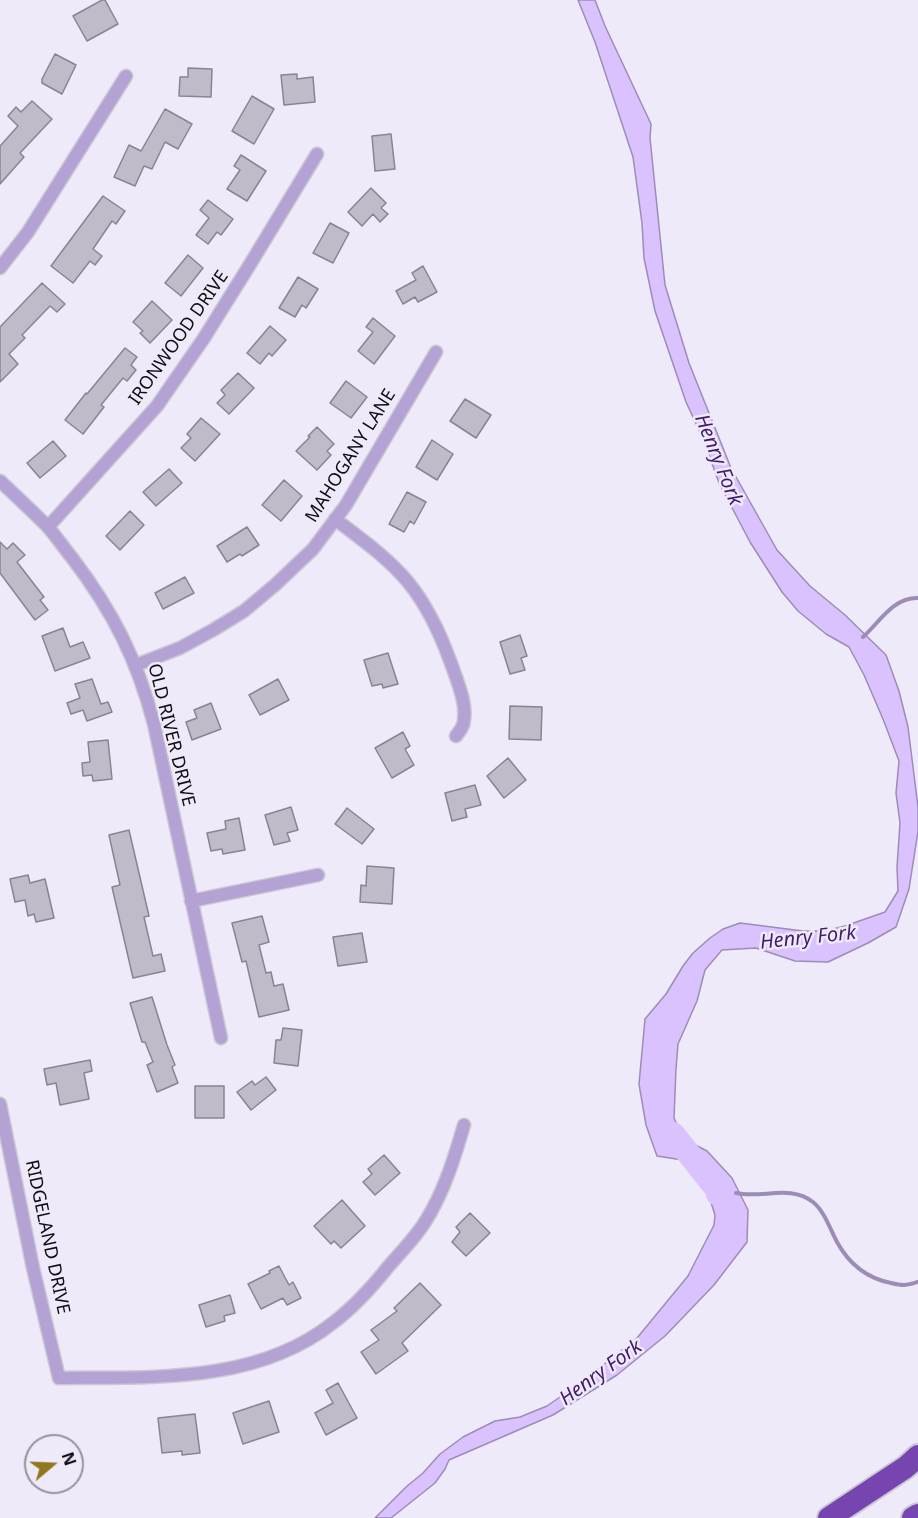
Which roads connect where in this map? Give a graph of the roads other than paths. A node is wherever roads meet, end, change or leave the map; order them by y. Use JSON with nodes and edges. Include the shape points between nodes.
{"nodes":[{"id":1,"x":126,"y":76,"type":"dead end"},
{"id":2,"x":317,"y":154,"type":"dead end"},
{"id":3,"x":0,"y":268,"type":"edge"},
{"id":4,"x":436,"y":352,"type":"dead end"},
{"id":5,"x":0,"y":482,"type":"edge"},
{"id":6,"x":335,"y":519,"type":"junction"},
{"id":7,"x":48,"y":527,"type":"junction"},
{"id":8,"x":136,"y":665,"type":"junction"},
{"id":9,"x":456,"y":736,"type":"dead end"},
{"id":10,"x":318,"y":875,"type":"dead end"},
{"id":11,"x":191,"y":901,"type":"junction"},
{"id":12,"x":221,"y":1038,"type":"dead end"},
{"id":13,"x":0,"y":1104,"type":"edge"},
{"id":14,"x":464,"y":1125,"type":"dead end"},
{"id":15,"x":914,"y":1461,"type":"edge"},
{"id":16,"x":918,"y":1515,"type":"edge"},
{"id":17,"x":829,"y":1518,"type":"edge"},
{"id":18,"x":913,"y":1518,"type":"edge"}],
"edges":[{"from":1,"to":3,"type":"street","via":[[28,232]]},
{"from":2,"to":7,"type":"street","name":"IRONWOOD DRIVE","via":[[204,338],[157,406]]},
{"from":4,"to":6,"type":"street","name":"MAHOGANY LANE"},
{"from":5,"to":7,"type":"street","name":"OLD RIVER DRIVE"},
{"from":6,"to":8,"type":"street","name":"MAHOGANY LANE","via":[[313,549],[244,611],[180,648]]},
{"from":6,"to":9,"type":"street","via":[[384,557],[422,601],[450,658],[463,699],[465,719]]},
{"from":7,"to":8,"type":"street","name":"OLD RIVER DRIVE","via":[[101,598]]},
{"from":8,"to":11,"type":"street","name":"OLD RIVER DRIVE","via":[[154,724]]},
{"from":10,"to":11,"type":"street"},
{"from":11,"to":12,"type":"street","name":"OLD RIVER DRIVE"},
{"from":13,"to":14,"type":"street","name":"RIDGELAND DRIVE","via":[[59,1378],[158,1377],[233,1368],[261,1361],[309,1339],[366,1294],[424,1224],[448,1174]]},
{"from":15,"to":17,"type":"highway"},
{"from":16,"to":18,"type":"highway"}]}
